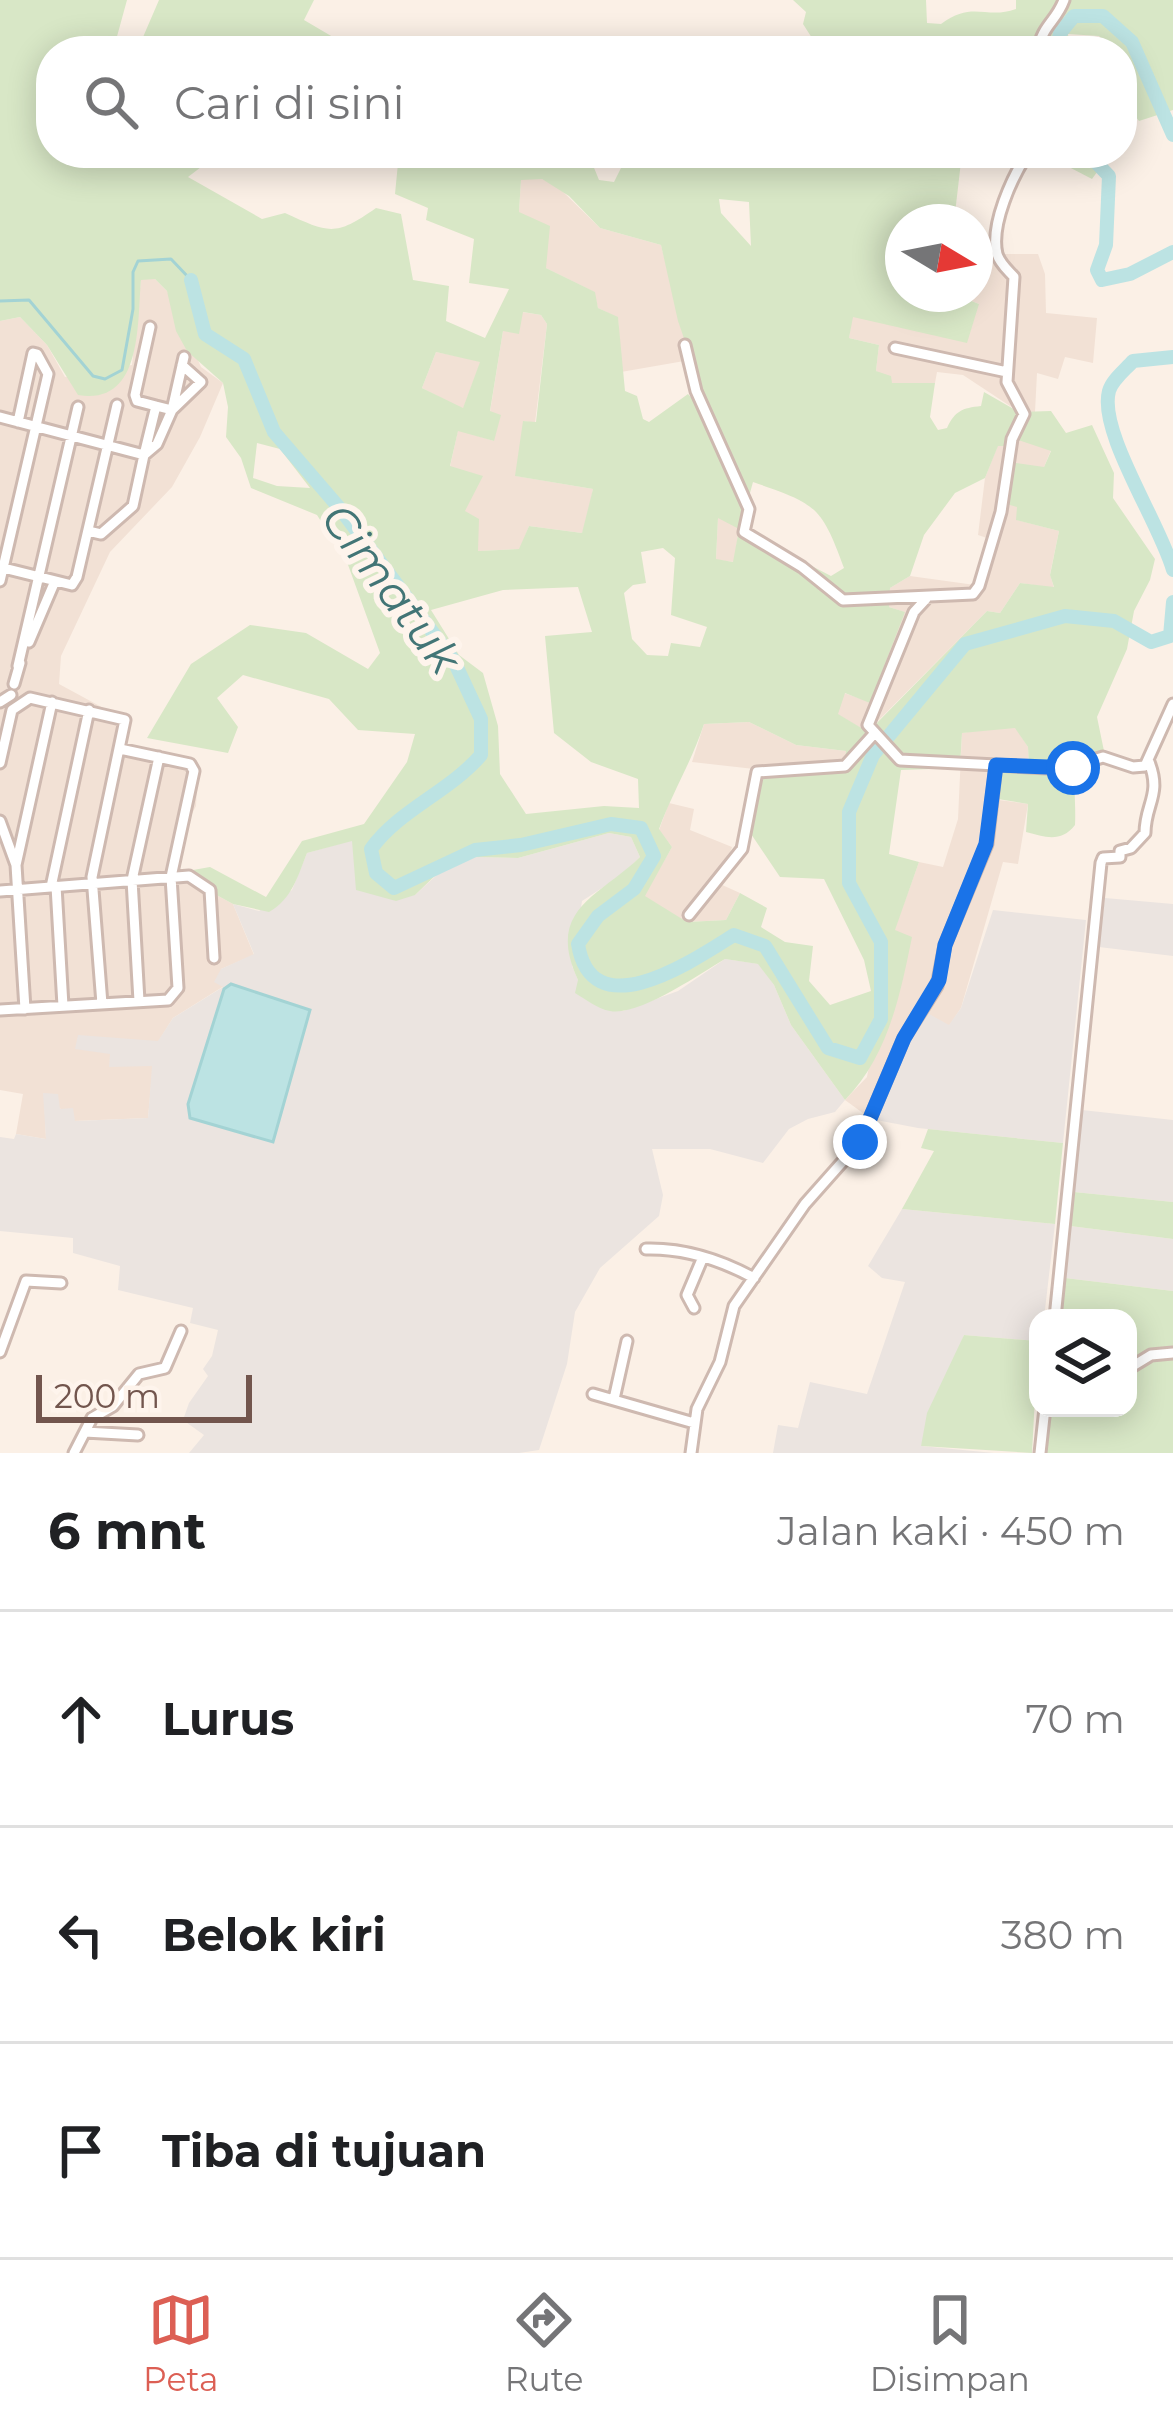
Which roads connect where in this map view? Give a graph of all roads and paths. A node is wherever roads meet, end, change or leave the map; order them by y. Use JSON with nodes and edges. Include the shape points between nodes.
{"nodes":[{"id":1,"x":1064,"y":0,"type":"edge"},
{"id":2,"x":1040,"y":36,"type":"edge"},
{"id":3,"x":1020,"y":168,"type":"edge"},
{"id":4,"x":150,"y":328,"type":"dead end"},
{"id":5,"x":685,"y":345,"type":"dead end"},
{"id":6,"x":895,"y":348,"type":"dead end"},
{"id":7,"x":1007,"y":372,"type":"junction"},
{"id":8,"x":117,"y":405,"type":"dead end"},
{"id":9,"x":156,"y":406,"type":"junction"},
{"id":10,"x":78,"y":407,"type":"dead end"},
{"id":11,"x":172,"y":410,"type":"junction"},
{"id":12,"x":0,"y":417,"type":"edge"},
{"id":13,"x":18,"y":422,"type":"junction"},
{"id":14,"x":36,"y":427,"type":"junction"},
{"id":15,"x":72,"y":436,"type":"junction"},
{"id":16,"x":108,"y":445,"type":"junction"},
{"id":17,"x":145,"y":455,"type":"junction"},
{"id":18,"x":88,"y":531,"type":"junction"},
{"id":19,"x":2,"y":568,"type":"edge"},
{"id":20,"x":39,"y":577,"type":"junction"},
{"id":21,"x":0,"y":581,"type":"edge"},
{"id":22,"x":55,"y":581,"type":"junction"},
{"id":23,"x":926,"y":599,"type":"junction"},
{"id":24,"x":19,"y":666,"type":"junction"},
{"id":25,"x":8,"y":694,"type":"edge"},
{"id":26,"x":52,"y":703,"type":"junction"},
{"id":27,"x":1173,"y":704,"type":"edge"},
{"id":28,"x":89,"y":710,"type":"junction"},
{"id":29,"x":875,"y":735,"type":"junction"},
{"id":30,"x":120,"y":749,"type":"junction"},
{"id":31,"x":159,"y":758,"type":"junction"},
{"id":32,"x":1148,"y":762,"type":"junction"},
{"id":33,"x":0,"y":763,"type":"edge"},
{"id":34,"x":996,"y":765,"type":"junction"},
{"id":35,"x":0,"y":821,"type":"edge"},
{"id":36,"x":16,"y":865,"type":"junction"},
{"id":37,"x":171,"y":877,"type":"junction"},
{"id":38,"x":132,"y":880,"type":"junction"},
{"id":39,"x":93,"y":884,"type":"junction"},
{"id":40,"x":54,"y":886,"type":"junction"},
{"id":41,"x":17,"y":890,"type":"junction"},
{"id":42,"x":0,"y":891,"type":"edge"},
{"id":43,"x":689,"y":915,"type":"dead end"},
{"id":44,"x":214,"y":958,"type":"dead end"},
{"id":45,"x":140,"y":1001,"type":"junction"},
{"id":46,"x":102,"y":1004,"type":"junction"},
{"id":47,"x":63,"y":1006,"type":"junction"},
{"id":48,"x":26,"y":1009,"type":"junction"},
{"id":49,"x":0,"y":1010,"type":"edge"},
{"id":50,"x":646,"y":1250,"type":"dead end"},
{"id":51,"x":703,"y":1257,"type":"junction"},
{"id":52,"x":754,"y":1278,"type":"junction"},
{"id":53,"x":61,"y":1283,"type":"dead end"},
{"id":54,"x":694,"y":1309,"type":"dead end"},
{"id":55,"x":1056,"y":1309,"type":"edge"},
{"id":56,"x":181,"y":1331,"type":"dead end"},
{"id":57,"x":627,"y":1341,"type":"dead end"},
{"id":58,"x":0,"y":1352,"type":"edge"},
{"id":59,"x":1173,"y":1353,"type":"edge"},
{"id":60,"x":1137,"y":1364,"type":"edge"},
{"id":61,"x":593,"y":1394,"type":"dead end"},
{"id":62,"x":614,"y":1399,"type":"junction"},
{"id":63,"x":1044,"y":1417,"type":"edge"},
{"id":64,"x":694,"y":1423,"type":"junction"},
{"id":65,"x":85,"y":1432,"type":"junction"},
{"id":66,"x":138,"y":1435,"type":"dead end"},
{"id":67,"x":74,"y":1453,"type":"edge"},
{"id":68,"x":691,"y":1453,"type":"edge"},
{"id":69,"x":1040,"y":1453,"type":"edge"}],
"edges":[{"from":1,"to":2,"type":"street"},
{"from":3,"to":7,"type":"street","via":[[996,244],[1016,286]]},
{"from":4,"to":9,"type":"street","via":[[135,394]]},
{"from":5,"to":23,"type":"street","via":[[696,391],[749,509],[744,532],[843,601]]},
{"from":6,"to":7,"type":"street"},
{"from":7,"to":23,"type":"street","via":[[1024,414],[979,586],[973,594]]},
{"from":8,"to":16,"type":"street"},
{"from":9,"to":11,"type":"street"},
{"from":9,"to":17,"type":"street"},
{"from":10,"to":15,"type":"street"},
{"from":11,"to":11,"type":"street","via":[[201,382],[183,361]]},
{"from":11,"to":17,"type":"street"},
{"from":12,"to":13,"type":"street"},
{"from":13,"to":14,"type":"street"},
{"from":13,"to":14,"type":"street","via":[[33,353],[48,374]]},
{"from":14,"to":15,"type":"street"},
{"from":14,"to":19,"type":"street"},
{"from":15,"to":16,"type":"street"},
{"from":15,"to":20,"type":"street"},
{"from":16,"to":17,"type":"street"},
{"from":16,"to":18,"type":"street"},
{"from":17,"to":18,"type":"street","via":[[133,506],[101,535]]},
{"from":18,"to":22,"type":"street","via":[[72,585]]},
{"from":19,"to":20,"type":"street"},
{"from":19,"to":21,"type":"street"},
{"from":20,"to":22,"type":"street"},
{"from":20,"to":24,"type":"street"},
{"from":22,"to":24,"type":"street"},
{"from":23,"to":29,"type":"street","via":[[869,722]]},
{"from":24,"to":25,"type":"street"},
{"from":26,"to":28,"type":"street"},
{"from":26,"to":33,"type":"street","via":[[30,698],[14,707]]},
{"from":26,"to":36,"type":"street"},
{"from":27,"to":32,"type":"street"},
{"from":28,"to":30,"type":"street","via":[[124,720]]},
{"from":28,"to":40,"type":"street"},
{"from":29,"to":34,"type":"street","via":[[895,757]]},
{"from":29,"to":43,"type":"street","via":[[845,766],[757,772],[742,849]]},
{"from":30,"to":31,"type":"street"},
{"from":30,"to":39,"type":"street"},
{"from":31,"to":37,"type":"street","via":[[194,771]]},
{"from":31,"to":38,"type":"street"},
{"from":32,"to":34,"type":"street"},
{"from":32,"to":55,"type":"street","via":[[1156,794],[1145,833],[1101,863]]},
{"from":34,"to":52,"type":"street","via":[[986,844],[937,986],[904,1038],[860,1142]]},
{"from":35,"to":36,"type":"street"},
{"from":36,"to":41,"type":"street"},
{"from":37,"to":38,"type":"street"},
{"from":37,"to":44,"type":"street","via":[[189,876],[210,890]]},
{"from":37,"to":45,"type":"street","via":[[178,988],[168,1000]]},
{"from":38,"to":39,"type":"street"},
{"from":38,"to":45,"type":"street"},
{"from":39,"to":40,"type":"street"},
{"from":39,"to":46,"type":"street"},
{"from":40,"to":41,"type":"street"},
{"from":40,"to":47,"type":"street"},
{"from":41,"to":42,"type":"street"},
{"from":41,"to":48,"type":"street"},
{"from":45,"to":46,"type":"street"},
{"from":46,"to":47,"type":"street"},
{"from":47,"to":48,"type":"street"},
{"from":48,"to":49,"type":"street"},
{"from":50,"to":51,"type":"street"},
{"from":51,"to":52,"type":"street"},
{"from":51,"to":54,"type":"street","via":[[687,1295]]},
{"from":52,"to":64,"type":"street","via":[[728,1320]]},
{"from":53,"to":58,"type":"street","via":[[23,1284]]},
{"from":56,"to":65,"type":"street","via":[[165,1368],[139,1374]]},
{"from":57,"to":62,"type":"street"},
{"from":59,"to":60,"type":"street"},
{"from":61,"to":62,"type":"street"},
{"from":62,"to":64,"type":"street"},
{"from":63,"to":69,"type":"street"},
{"from":64,"to":68,"type":"street"},
{"from":65,"to":66,"type":"street"},
{"from":65,"to":67,"type":"street"}]}
